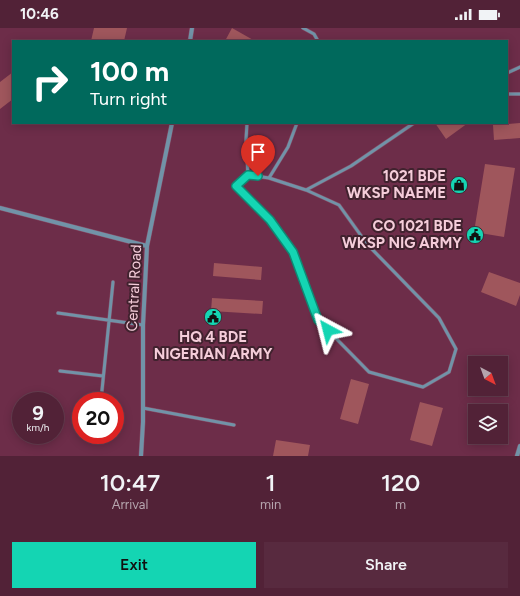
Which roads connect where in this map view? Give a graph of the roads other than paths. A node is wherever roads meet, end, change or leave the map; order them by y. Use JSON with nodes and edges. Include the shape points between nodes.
{"nodes":[{"id":1,"x":192,"y":28,"type":"edge"},
{"id":2,"x":303,"y":28,"type":"edge"},
{"id":3,"x":190,"y":40,"type":"edge"},
{"id":4,"x":317,"y":40,"type":"edge"},
{"id":5,"x":520,"y":67,"type":"edge"},
{"id":6,"x":508,"y":73,"type":"edge"},
{"id":7,"x":508,"y":94,"type":"edge"},
{"id":8,"x":520,"y":94,"type":"edge"},
{"id":9,"x":172,"y":124,"type":"edge"},
{"id":10,"x":247,"y":124,"type":"edge"},
{"id":11,"x":298,"y":124,"type":"edge"},
{"id":12,"x":413,"y":124,"type":"edge"},
{"id":13,"x":248,"y":175,"type":"junction"},
{"id":14,"x":269,"y":178,"type":"junction"},
{"id":15,"x":306,"y":190,"type":"junction"},
{"id":16,"x":0,"y":208,"type":"edge"},
{"id":17,"x":147,"y":246,"type":"junction"},
{"id":18,"x":113,"y":282,"type":"dead end"},
{"id":19,"x":58,"y":313,"type":"dead end"},
{"id":20,"x":108,"y":320,"type":"junction"},
{"id":21,"x":143,"y":325,"type":"junction"},
{"id":22,"x":60,"y":370,"type":"dead end"},
{"id":23,"x":103,"y":376,"type":"junction"},
{"id":24,"x":102,"y":392,"type":"edge"},
{"id":25,"x":143,"y":408,"type":"junction"},
{"id":26,"x":234,"y":425,"type":"dead end"},
{"id":27,"x":520,"y":446,"type":"edge"},
{"id":28,"x":140,"y":456,"type":"edge"},
{"id":29,"x":517,"y":456,"type":"edge"}],
"edges":[{"from":1,"to":3,"type":"street"},
{"from":2,"to":4,"type":"lane","via":[[314,34]]},
{"from":5,"to":6,"type":"lane"},
{"from":7,"to":8,"type":"lane"},
{"from":9,"to":17,"type":"street","name":"Central Road"},
{"from":10,"to":13,"type":"lane"},
{"from":11,"to":14,"type":"lane","via":[[288,147]]},
{"from":12,"to":15,"type":"lane","via":[[351,166]]},
{"from":13,"to":14,"type":"lane"},
{"from":13,"to":15,"type":"lane","via":[[236,186],[270,220],[293,252],[318,320],[369,372],[423,386],[449,372],[456,349],[439,318],[367,244],[339,205]]},
{"from":14,"to":15,"type":"lane"},
{"from":16,"to":17,"type":"street"},
{"from":17,"to":21,"type":"street","name":"Central Road"},
{"from":18,"to":20,"type":"lane"},
{"from":19,"to":20,"type":"lane"},
{"from":20,"to":21,"type":"lane"},
{"from":20,"to":23,"type":"lane"},
{"from":21,"to":25,"type":"street","name":"Central Road"},
{"from":22,"to":23,"type":"lane"},
{"from":23,"to":24,"type":"lane"},
{"from":25,"to":26,"type":"lane"},
{"from":25,"to":28,"type":"street","name":"Central Road"},
{"from":27,"to":29,"type":"street"}]}
